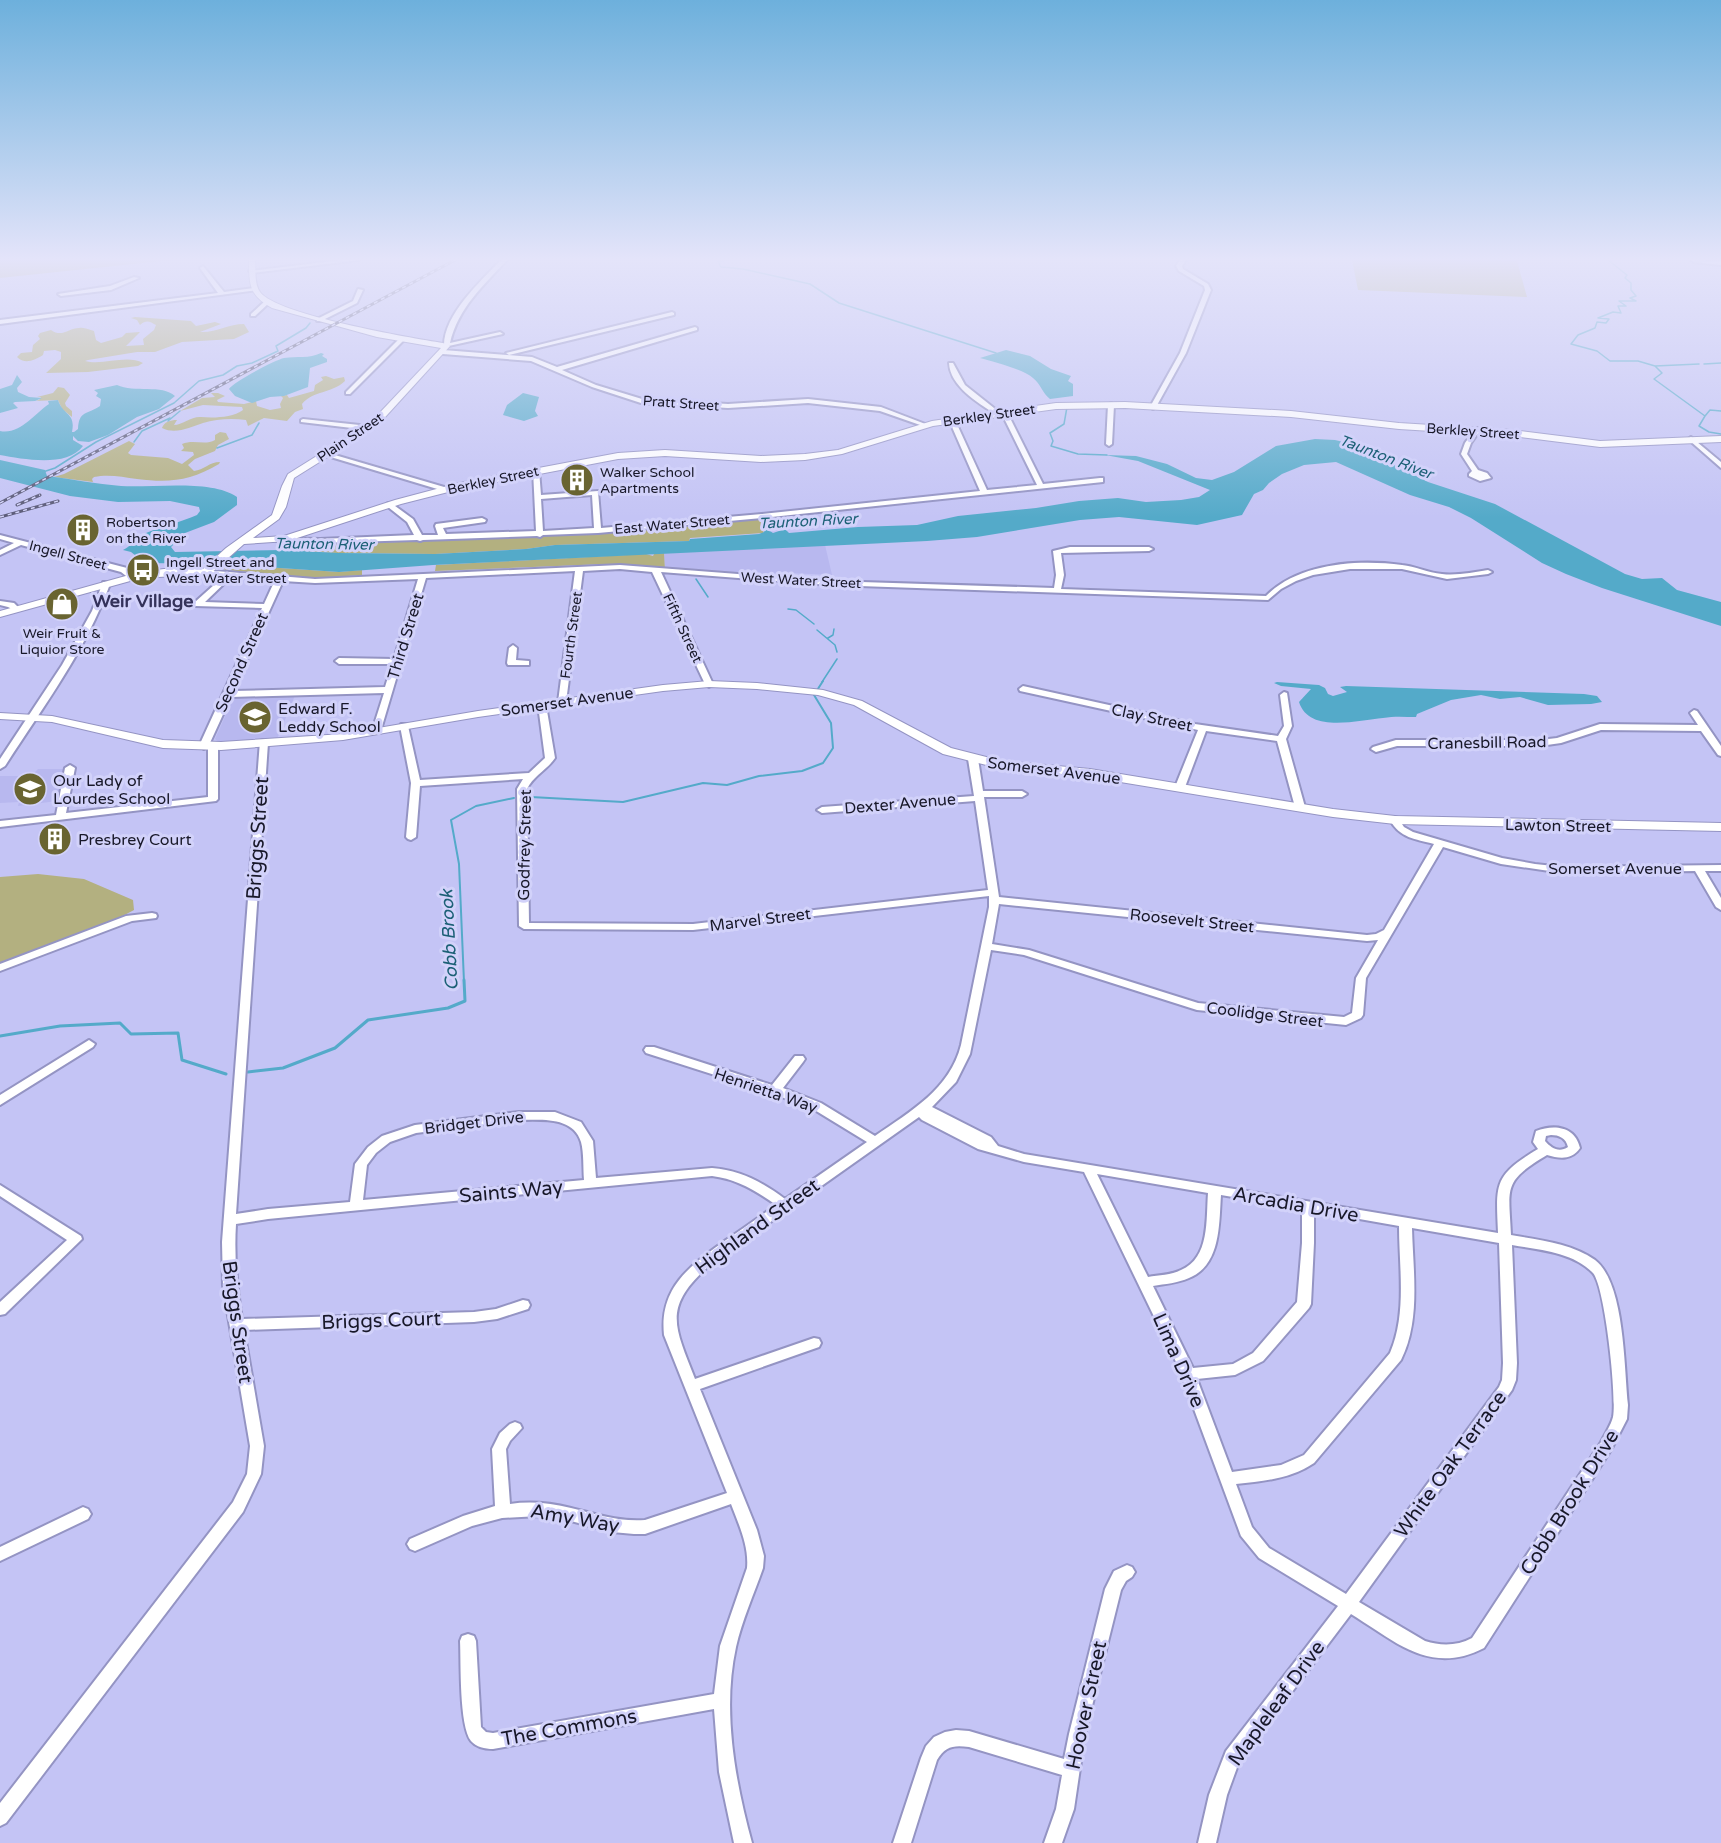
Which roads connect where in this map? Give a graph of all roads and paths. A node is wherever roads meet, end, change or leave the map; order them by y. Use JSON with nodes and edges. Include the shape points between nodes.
{"nodes":[{"id":1,"x":395,"y":346,"type":"edge"},
{"id":2,"x":431,"y":346,"type":"edge"},
{"id":3,"x":445,"y":346,"type":"edge"},
{"id":4,"x":455,"y":346,"type":"edge"},
{"id":5,"x":538,"y":346,"type":"edge"},
{"id":6,"x":637,"y":346,"type":"edge"},
{"id":7,"x":1187,"y":346,"type":"edge"},
{"id":8,"x":444,"y":349,"type":"junction"},
{"id":9,"x":496,"y":356,"type":"junction"},
{"id":10,"x":951,"y":364,"type":"dead end"},
{"id":11,"x":558,"y":369,"type":"junction"},
{"id":12,"x":348,"y":393,"type":"dead end"},
{"id":13,"x":1111,"y":405,"type":"junction"},
{"id":14,"x":1153,"y":407,"type":"junction"},
{"id":15,"x":1000,"y":413,"type":"junction"},
{"id":16,"x":952,"y":420,"type":"junction"},
{"id":17,"x":303,"y":421,"type":"dead end"},
{"id":18,"x":925,"y":425,"type":"junction"},
{"id":19,"x":369,"y":428,"type":"junction"},
{"id":20,"x":1477,"y":430,"type":"junction"},
{"id":21,"x":1692,"y":439,"type":"junction"},
{"id":22,"x":1721,"y":439,"type":"edge"},
{"id":23,"x":1109,"y":444,"type":"dead end"},
{"id":24,"x":326,"y":454,"type":"junction"},
{"id":25,"x":1721,"y":466,"type":"edge"},
{"id":26,"x":536,"y":470,"type":"junction"},
{"id":27,"x":1476,"y":472,"type":"dead end"},
{"id":28,"x":1100,"y":480,"type":"dead end"},
{"id":29,"x":1041,"y":486,"type":"junction"},
{"id":30,"x":447,"y":489,"type":"junction"},
{"id":31,"x":984,"y":492,"type":"junction"},
{"id":32,"x":538,"y":497,"type":"junction"},
{"id":33,"x":391,"y":505,"type":"junction"},
{"id":34,"x":482,"y":520,"type":"dead end"},
{"id":35,"x":598,"y":531,"type":"junction"},
{"id":36,"x":540,"y":535,"type":"junction"},
{"id":37,"x":0,"y":537,"type":"edge"},
{"id":38,"x":443,"y":538,"type":"junction"},
{"id":39,"x":245,"y":539,"type":"junction"},
{"id":40,"x":420,"y":539,"type":"junction"},
{"id":41,"x":275,"y":540,"type":"junction"},
{"id":42,"x":21,"y":542,"type":"junction"},
{"id":43,"x":1149,"y":549,"type":"dead end"},
{"id":44,"x":0,"y":553,"type":"edge"},
{"id":45,"x":579,"y":568,"type":"junction"},
{"id":46,"x":209,"y":569,"type":"junction"},
{"id":47,"x":656,"y":571,"type":"junction"},
{"id":48,"x":1488,"y":572,"type":"dead end"},
{"id":49,"x":230,"y":574,"type":"junction"},
{"id":50,"x":423,"y":575,"type":"junction"},
{"id":51,"x":133,"y":577,"type":"junction"},
{"id":52,"x":280,"y":578,"type":"junction"},
{"id":53,"x":106,"y":584,"type":"junction"},
{"id":54,"x":1056,"y":591,"type":"junction"},
{"id":55,"x":0,"y":603,"type":"edge"},
{"id":56,"x":266,"y":606,"type":"junction"},
{"id":57,"x":16,"y":609,"type":"junction"},
{"id":58,"x":0,"y":614,"type":"edge"},
{"id":59,"x":513,"y":648,"type":"dead end"},
{"id":60,"x":339,"y":661,"type":"dead end"},
{"id":61,"x":397,"y":662,"type":"junction"},
{"id":62,"x":526,"y":663,"type":"dead end"},
{"id":63,"x":709,"y":684,"type":"junction"},
{"id":64,"x":1023,"y":689,"type":"dead end"},
{"id":65,"x":389,"y":690,"type":"junction"},
{"id":66,"x":227,"y":694,"type":"junction"},
{"id":67,"x":1284,"y":695,"type":"dead end"},
{"id":68,"x":562,"y":702,"type":"junction"},
{"id":69,"x":542,"y":705,"type":"junction"},
{"id":70,"x":1694,"y":713,"type":"dead end"},
{"id":71,"x":0,"y":716,"type":"edge"},
{"id":72,"x":31,"y":716,"type":"junction"},
{"id":73,"x":404,"y":726,"type":"junction"},
{"id":74,"x":1203,"y":728,"type":"junction"},
{"id":75,"x":1704,"y":728,"type":"junction"},
{"id":76,"x":377,"y":731,"type":"junction"},
{"id":77,"x":1281,"y":739,"type":"junction"},
{"id":78,"x":263,"y":743,"type":"junction"},
{"id":79,"x":209,"y":746,"type":"junction"},
{"id":80,"x":1376,"y":749,"type":"dead end"},
{"id":81,"x":1721,"y":753,"type":"edge"},
{"id":82,"x":973,"y":759,"type":"junction"},
{"id":83,"x":0,"y":766,"type":"edge"},
{"id":84,"x":70,"y":768,"type":"dead end"},
{"id":85,"x":531,"y":776,"type":"junction"},
{"id":86,"x":416,"y":783,"type":"junction"},
{"id":87,"x":1180,"y":787,"type":"junction"},
{"id":88,"x":1022,"y":794,"type":"dead end"},
{"id":89,"x":979,"y":796,"type":"junction"},
{"id":90,"x":1300,"y":807,"type":"junction"},
{"id":91,"x":822,"y":810,"type":"dead end"},
{"id":92,"x":60,"y":817,"type":"junction"},
{"id":93,"x":1395,"y":820,"type":"junction"},
{"id":94,"x":0,"y":824,"type":"edge"},
{"id":95,"x":1721,"y":827,"type":"edge"},
{"id":96,"x":411,"y":837,"type":"dead end"},
{"id":97,"x":1440,"y":843,"type":"junction"},
{"id":98,"x":1698,"y":868,"type":"junction"},
{"id":99,"x":1721,"y":868,"type":"edge"},
{"id":100,"x":994,"y":896,"type":"junction"},
{"id":101,"x":1721,"y":907,"type":"edge"},
{"id":102,"x":152,"y":916,"type":"dead end"},
{"id":103,"x":524,"y":926,"type":"joint"},
{"id":104,"x":1388,"y":932,"type":"junction"},
{"id":105,"x":986,"y":946,"type":"junction"},
{"id":106,"x":0,"y":968,"type":"edge"},
{"id":107,"x":89,"y":1044,"type":"dead end"},
{"id":108,"x":650,"y":1050,"type":"dead end"},
{"id":109,"x":799,"y":1059,"type":"dead end"},
{"id":110,"x":775,"y":1090,"type":"junction"},
{"id":111,"x":0,"y":1101,"type":"edge"},
{"id":112,"x":920,"y":1110,"type":"junction"},
{"id":113,"x":875,"y":1142,"type":"junction"},
{"id":114,"x":1546,"y":1150,"type":"dead end"},
{"id":115,"x":1088,"y":1168,"type":"junction"},
{"id":116,"x":590,"y":1183,"type":"junction"},
{"id":117,"x":0,"y":1190,"type":"edge"},
{"id":118,"x":1215,"y":1190,"type":"junction"},
{"id":119,"x":784,"y":1204,"type":"junction"},
{"id":120,"x":356,"y":1205,"type":"junction"},
{"id":121,"x":1308,"y":1206,"type":"junction"},
{"id":122,"x":230,"y":1220,"type":"junction"},
{"id":123,"x":1406,"y":1222,"type":"junction"},
{"id":124,"x":1504,"y":1239,"type":"junction"},
{"id":125,"x":1144,"y":1283,"type":"junction"},
{"id":126,"x":523,"y":1305,"type":"dead end"},
{"id":127,"x":0,"y":1310,"type":"edge"},
{"id":128,"x":237,"y":1325,"type":"junction"},
{"id":129,"x":814,"y":1343,"type":"dead end"},
{"id":130,"x":1189,"y":1374,"type":"junction"},
{"id":131,"x":691,"y":1386,"type":"junction"},
{"id":132,"x":515,"y":1428,"type":"dead end"},
{"id":133,"x":1227,"y":1479,"type":"junction"},
{"id":134,"x":736,"y":1496,"type":"junction"},
{"id":135,"x":503,"y":1509,"type":"junction"},
{"id":136,"x":83,"y":1514,"type":"dead end"},
{"id":137,"x":415,"y":1544,"type":"dead end"},
{"id":138,"x":0,"y":1554,"type":"edge"},
{"id":139,"x":1127,"y":1572,"type":"dead end"},
{"id":140,"x":1347,"y":1604,"type":"junction"},
{"id":141,"x":468,"y":1641,"type":"dead end"},
{"id":142,"x":722,"y":1700,"type":"junction"},
{"id":143,"x":1072,"y":1770,"type":"junction"},
{"id":144,"x":0,"y":1817,"type":"edge"},
{"id":145,"x":742,"y":1843,"type":"edge"},
{"id":146,"x":902,"y":1843,"type":"edge"},
{"id":147,"x":1053,"y":1843,"type":"edge"},
{"id":148,"x":1207,"y":1843,"type":"edge"}],
"edges":[{"from":1,"to":12,"type":"street"},
{"from":2,"to":8,"type":"main road"},
{"from":3,"to":8,"type":"street","name":"Plain Street"},
{"from":4,"to":8,"type":"street"},
{"from":5,"to":9,"type":"street"},
{"from":6,"to":11,"type":"street"},
{"from":7,"to":14,"type":"street"},
{"from":8,"to":9,"type":"street","name":"Pratt Street"},
{"from":8,"to":19,"type":"main road","name":"Plain Street"},
{"from":9,"to":11,"type":"street","name":"Pratt Street","via":[[532,359]]},
{"from":10,"to":15,"type":"street","via":[[961,386]]},
{"from":11,"to":18,"type":"street","name":"Pratt Street","via":[[608,392],[641,401],[732,406],[808,401],[882,409]]},
{"from":13,"to":14,"type":"main road","name":"Berkley Street"},
{"from":13,"to":15,"type":"main road","name":"Berkley Street"},
{"from":13,"to":23,"type":"street"},
{"from":14,"to":20,"type":"main road","name":"Berkley Street"},
{"from":15,"to":16,"type":"main road","name":"Berkley Street"},
{"from":15,"to":29,"type":"street"},
{"from":16,"to":18,"type":"main road","name":"Berkley Street"},
{"from":16,"to":31,"type":"street"},
{"from":17,"to":19,"type":"street"},
{"from":18,"to":26,"type":"main road","name":"Berkley Street","via":[[839,452],[805,457],[761,459],[649,453]]},
{"from":19,"to":24,"type":"main road","name":"Plain Street"},
{"from":20,"to":21,"type":"main road","name":"Berkley Street","via":[[1607,444]]},
{"from":20,"to":27,"type":"street","via":[[1464,454]]},
{"from":21,"to":22,"type":"main road","name":"Berkley Street"},
{"from":21,"to":25,"type":"street"},
{"from":24,"to":30,"type":"street"},
{"from":24,"to":39,"type":"main road","name":"Plain Street","via":[[291,476],[277,515]]},
{"from":26,"to":30,"type":"main road","name":"Berkley Street"},
{"from":26,"to":32,"type":"street"},
{"from":28,"to":29,"type":"street","name":"East Water Street"},
{"from":29,"to":31,"type":"street","name":"East Water Street"},
{"from":30,"to":33,"type":"main road","name":"Berkley Street"},
{"from":31,"to":35,"type":"street","name":"East Water Street"},
{"from":32,"to":35,"type":"street","via":[[595,493]]},
{"from":32,"to":36,"type":"street"},
{"from":33,"to":40,"type":"street","via":[[410,521]]},
{"from":33,"to":41,"type":"main road","name":"Berkley Street"},
{"from":34,"to":38,"type":"street","via":[[439,526]]},
{"from":35,"to":36,"type":"street","name":"East Water Street"},
{"from":36,"to":38,"type":"street","name":"East Water Street"},
{"from":37,"to":42,"type":"street","name":"Ingell Street"},
{"from":38,"to":40,"type":"street","name":"East Water Street"},
{"from":39,"to":41,"type":"main road","name":"East Water Street"},
{"from":39,"to":46,"type":"main road","name":"Plain Street"},
{"from":40,"to":41,"type":"street","name":"East Water Street"},
{"from":42,"to":44,"type":"street"},
{"from":42,"to":51,"type":"street","name":"Ingell Street","via":[[124,570]]},
{"from":43,"to":54,"type":"street","via":[[1057,551]]},
{"from":45,"to":47,"type":"street","name":"West Water Street"},
{"from":45,"to":50,"type":"street","name":"West Water Street"},
{"from":45,"to":68,"type":"street","name":"Fourth Street"},
{"from":46,"to":49,"type":"street","name":"West Water Street"},
{"from":46,"to":51,"type":"main road","name":"West Water Street"},
{"from":47,"to":54,"type":"street","name":"West Water Street","via":[[830,583]]},
{"from":47,"to":63,"type":"street","name":"Fifth Street"},
{"from":48,"to":54,"type":"street","name":"West Water Street","via":[[1444,577],[1398,567],[1349,566],[1287,582],[1275,588],[1268,598]]},
{"from":49,"to":52,"type":"street","name":"West Water Street"},
{"from":49,"to":56,"type":"street","via":[[198,604]]},
{"from":50,"to":52,"type":"street","name":"West Water Street","via":[[319,581]]},
{"from":50,"to":61,"type":"street","name":"Third Street"},
{"from":51,"to":53,"type":"main road","name":"West Water Street"},
{"from":52,"to":56,"type":"street","name":"Second Street"},
{"from":53,"to":57,"type":"main road","name":"West Water Street"},
{"from":53,"to":72,"type":"street","via":[[68,663]]},
{"from":55,"to":57,"type":"street"},
{"from":56,"to":66,"type":"street","name":"Second Street"},
{"from":57,"to":58,"type":"main road","name":"West Water Street"},
{"from":59,"to":62,"type":"street","via":[[511,663]]},
{"from":60,"to":61,"type":"street"},
{"from":61,"to":65,"type":"street","name":"Third Street"},
{"from":63,"to":68,"type":"main road","name":"Somerset Avenue"},
{"from":63,"to":82,"type":"main road","name":"Somerset Avenue","via":[[814,692],[866,706],[937,746]]},
{"from":64,"to":74,"type":"street","name":"Clay Street"},
{"from":65,"to":66,"type":"street"},
{"from":65,"to":76,"type":"street","name":"Third Street"},
{"from":66,"to":79,"type":"street","name":"Second Street"},
{"from":67,"to":77,"type":"street","via":[[1288,726]]},
{"from":68,"to":69,"type":"main road","name":"Somerset Avenue"},
{"from":69,"to":73,"type":"main road","name":"Somerset Avenue"},
{"from":69,"to":85,"type":"street","name":"Godfrey Street","via":[[550,758],[544,768]]},
{"from":70,"to":75,"type":"street"},
{"from":71,"to":72,"type":"main road","name":"Somerset Avenue"},
{"from":72,"to":79,"type":"main road","name":"Somerset Avenue","via":[[148,741]]},
{"from":72,"to":83,"type":"street"},
{"from":73,"to":76,"type":"main road","name":"Somerset Avenue"},
{"from":73,"to":86,"type":"street"},
{"from":74,"to":77,"type":"street","name":"Clay Street"},
{"from":74,"to":87,"type":"street"},
{"from":75,"to":80,"type":"street","name":"Cranesbill Road","via":[[1600,727],[1540,743],[1396,743]]},
{"from":75,"to":81,"type":"street"},
{"from":76,"to":78,"type":"main road","name":"Somerset Avenue"},
{"from":77,"to":90,"type":"street"},
{"from":78,"to":79,"type":"main road","name":"Somerset Avenue"},
{"from":78,"to":122,"type":"street","name":"Briggs Street"},
{"from":79,"to":92,"type":"street","via":[[213,799]]},
{"from":82,"to":87,"type":"main road","name":"Somerset Avenue"},
{"from":82,"to":89,"type":"street","name":"Highland Street"},
{"from":84,"to":92,"type":"street"},
{"from":85,"to":86,"type":"street"},
{"from":85,"to":103,"type":"street","name":"Godfrey Street","via":[[522,789]]},
{"from":86,"to":96,"type":"street"},
{"from":87,"to":90,"type":"main road","name":"Somerset Avenue"},
{"from":88,"to":89,"type":"street","name":"Dexter Avenue"},
{"from":89,"to":91,"type":"street","name":"Dexter Avenue"},
{"from":89,"to":100,"type":"street","name":"Highland Street"},
{"from":90,"to":93,"type":"main road","name":"Somerset Avenue"},
{"from":92,"to":94,"type":"street"},
{"from":93,"to":95,"type":"main road","name":"Lawton Street"},
{"from":93,"to":97,"type":"street","name":"Somerset Avenue","via":[[1404,832]]},
{"from":97,"to":98,"type":"street","name":"Somerset Avenue","via":[[1549,869]]},
{"from":97,"to":104,"type":"street","name":"Coolidge Street"},
{"from":98,"to":99,"type":"street","name":"Somerset Avenue"},
{"from":98,"to":101,"type":"street"},
{"from":100,"to":103,"type":"street","name":"Marvel Street","via":[[686,927]]},
{"from":100,"to":104,"type":"street","name":"Roosevelt Street","via":[[1367,938]]},
{"from":100,"to":105,"type":"street","name":"Highland Street"},
{"from":102,"to":106,"type":"street","via":[[130,918]]},
{"from":104,"to":105,"type":"street","name":"Coolidge Street","via":[[1361,978],[1357,1015],[1338,1022],[1197,1006],[1025,952]]},
{"from":105,"to":112,"type":"street","name":"Highland Street","via":[[964,1058],[949,1083]]},
{"from":107,"to":111,"type":"street"},
{"from":108,"to":110,"type":"street","name":"Henrietta Way"},
{"from":109,"to":110,"type":"street"},
{"from":110,"to":113,"type":"street","name":"Henrietta Way","via":[[817,1106]]},
{"from":112,"to":113,"type":"street","name":"Highland Street"},
{"from":112,"to":115,"type":"street","via":[[926,1117],[982,1146],[1024,1158]]},
{"from":113,"to":119,"type":"street","name":"Highland Street"},
{"from":114,"to":124,"type":"street","name":"White Oak Terrace","via":[[1517,1169],[1505,1184]]},
{"from":115,"to":118,"type":"street","name":"Arcadia Drive"},
{"from":115,"to":125,"type":"street","name":"Lima Drive"},
{"from":116,"to":119,"type":"street","name":"Saints Way","via":[[723,1172],[751,1180]]},
{"from":116,"to":120,"type":"street","name":"Saints Way"},
{"from":116,"to":120,"type":"street","name":"Bridget Drive","via":[[587,1141],[577,1125],[555,1116],[519,1116],[415,1129],[386,1139],[361,1164]]},
{"from":117,"to":127,"type":"street","via":[[76,1239]]},
{"from":118,"to":121,"type":"street","name":"Arcadia Drive"},
{"from":118,"to":125,"type":"street","via":[[1205,1259],[1184,1275]]},
{"from":119,"to":131,"type":"street","name":"Highland Street","via":[[706,1261],[674,1296],[669,1315],[671,1335]]},
{"from":120,"to":122,"type":"street","name":"Saints Way"},
{"from":121,"to":123,"type":"street","name":"Arcadia Drive"},
{"from":121,"to":130,"type":"street","via":[[1304,1304],[1258,1357],[1236,1369]]},
{"from":122,"to":128,"type":"street","name":"Briggs Street","via":[[228,1260]]},
{"from":123,"to":124,"type":"street","name":"Arcadia Drive"},
{"from":123,"to":133,"type":"street","via":[[1406,1330],[1396,1356],[1300,1465],[1282,1472]]},
{"from":124,"to":140,"type":"street","name":"White Oak Terrace","via":[[1510,1363],[1505,1390]]},
{"from":124,"to":140,"type":"street","name":"Cobb Brook Drive","via":[[1564,1250],[1602,1276],[1610,1301],[1620,1419],[1478,1643],[1461,1651],[1432,1652]]},
{"from":125,"to":130,"type":"street","name":"Lima Drive"},
{"from":126,"to":128,"type":"street","name":"Briggs Court","via":[[474,1317]]},
{"from":128,"to":144,"type":"street","name":"Briggs Street","via":[[257,1446],[255,1474],[246,1496]]},
{"from":129,"to":131,"type":"street"},
{"from":130,"to":133,"type":"street","name":"Lima Drive"},
{"from":131,"to":134,"type":"street","name":"Highland Street"},
{"from":132,"to":135,"type":"street","via":[[499,1449]]},
{"from":133,"to":140,"type":"street","name":"Lima Drive","via":[[1246,1531],[1256,1545]]},
{"from":134,"to":135,"type":"street","name":"Amy Way","via":[[645,1527],[631,1528],[562,1512]]},
{"from":134,"to":142,"type":"street","name":"Highland Street","via":[[753,1542],[755,1568],[728,1648]]},
{"from":135,"to":137,"type":"street","name":"Amy Way"},
{"from":136,"to":138,"type":"street"},
{"from":139,"to":143,"type":"street","name":"Hoover Street","via":[[1113,1589],[1077,1734]]},
{"from":140,"to":148,"type":"street","name":"Mapleleaf Drive","via":[[1232,1757]]},
{"from":141,"to":142,"type":"street","name":"The Commons","via":[[473,1727],[483,1740]]},
{"from":142,"to":145,"type":"street","name":"Highland Street","via":[[731,1794]]},
{"from":143,"to":146,"type":"street","via":[[969,1739],[943,1739],[928,1758]]},
{"from":143,"to":147,"type":"street","name":"Hoover Street","via":[[1065,1809]]}]}
